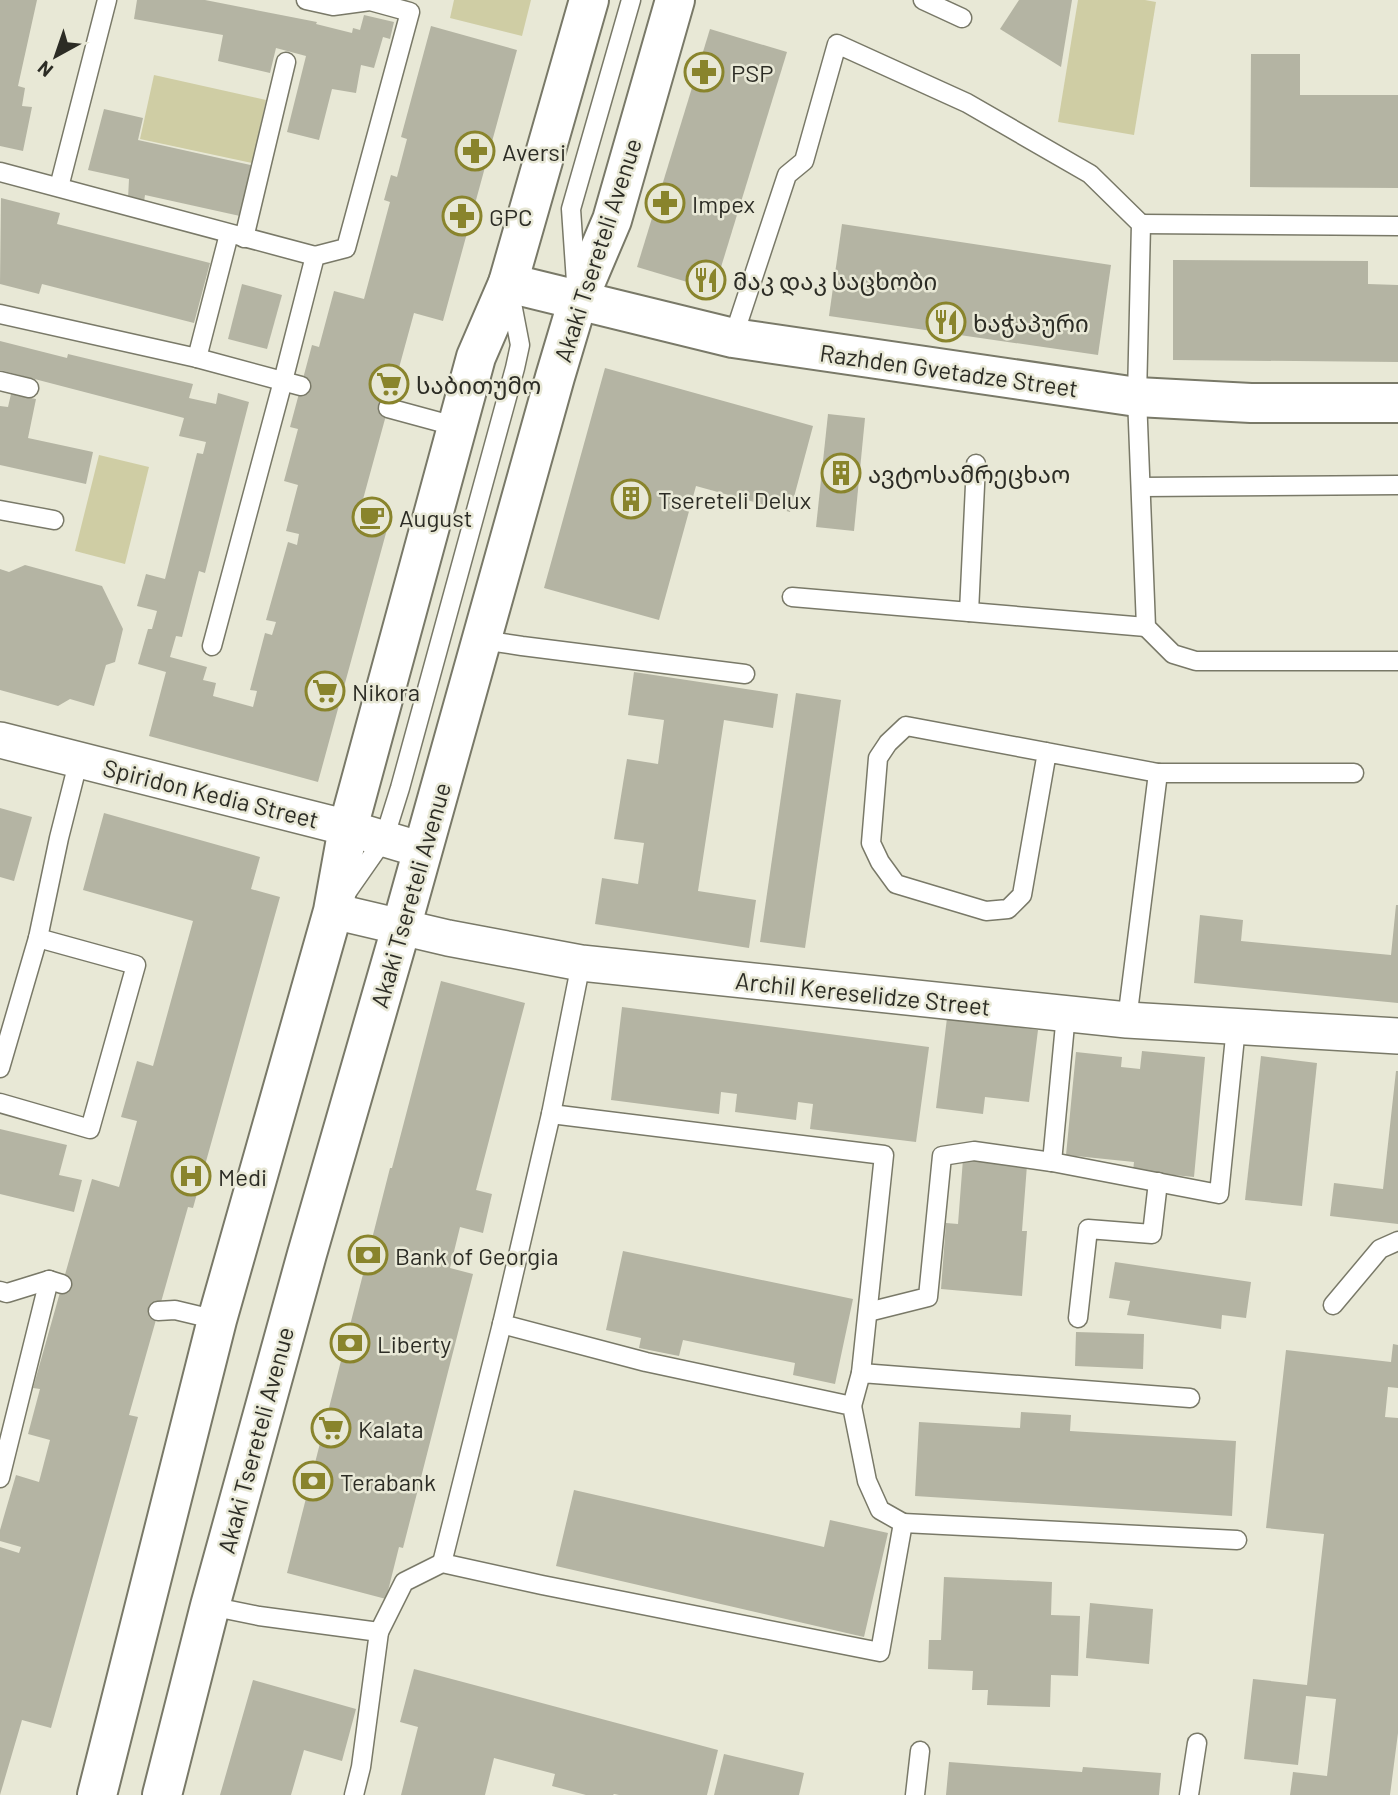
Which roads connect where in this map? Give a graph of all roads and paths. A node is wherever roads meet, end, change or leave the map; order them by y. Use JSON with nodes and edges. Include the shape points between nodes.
{"nodes":[{"id":1,"x":107,"y":0,"type":"edge"},
{"id":2,"x":306,"y":0,"type":"edge"},
{"id":3,"x":589,"y":0,"type":"edge"},
{"id":4,"x":631,"y":0,"type":"edge"},
{"id":5,"x":675,"y":0,"type":"edge"},
{"id":6,"x":923,"y":0,"type":"edge"},
{"id":7,"x":962,"y":18,"type":"dead end"},
{"id":8,"x":286,"y":62,"type":"dead end"},
{"id":9,"x":0,"y":172,"type":"edge"},
{"id":10,"x":60,"y":187,"type":"junction"},
{"id":11,"x":1141,"y":224,"type":"junction"},
{"id":12,"x":1398,"y":226,"type":"edge"},
{"id":13,"x":237,"y":236,"type":"junction"},
{"id":14,"x":315,"y":256,"type":"junction"},
{"id":15,"x":508,"y":283,"type":"junction"},
{"id":16,"x":578,"y":300,"type":"junction"},
{"id":17,"x":0,"y":314,"type":"edge"},
{"id":18,"x":733,"y":338,"type":"junction"},
{"id":19,"x":197,"y":358,"type":"junction"},
{"id":20,"x":0,"y":381,"type":"edge"},
{"id":21,"x":284,"y":381,"type":"junction"},
{"id":22,"x":301,"y":386,"type":"dead end"},
{"id":23,"x":29,"y":388,"type":"dead end"},
{"id":24,"x":1137,"y":397,"type":"junction"},
{"id":25,"x":1398,"y":403,"type":"edge"},
{"id":26,"x":388,"y":408,"type":"dead end"},
{"id":27,"x":458,"y":427,"type":"junction"},
{"id":28,"x":976,"y":464,"type":"dead end"},
{"id":29,"x":1398,"y":485,"type":"edge"},
{"id":30,"x":1141,"y":487,"type":"junction"},
{"id":31,"x":0,"y":510,"type":"edge"},
{"id":32,"x":54,"y":520,"type":"dead end"},
{"id":33,"x":792,"y":597,"type":"dead end"},
{"id":34,"x":969,"y":612,"type":"junction"},
{"id":35,"x":1146,"y":627,"type":"junction"},
{"id":36,"x":482,"y":640,"type":"junction"},
{"id":37,"x":212,"y":646,"type":"dead end"},
{"id":38,"x":1398,"y":661,"type":"edge"},
{"id":39,"x":746,"y":674,"type":"dead end"},
{"id":40,"x":0,"y":740,"type":"edge"},
{"id":41,"x":1047,"y":752,"type":"junction"},
{"id":42,"x":79,"y":759,"type":"junction"},
{"id":43,"x":1354,"y":772,"type":"dead end"},
{"id":44,"x":1158,"y":773,"type":"junction"},
{"id":45,"x":348,"y":828,"type":"junction"},
{"id":46,"x":384,"y":839,"type":"junction"},
{"id":47,"x":422,"y":850,"type":"junction"},
{"id":48,"x":333,"y":911,"type":"junction"},
{"id":49,"x":401,"y":928,"type":"junction"},
{"id":50,"x":37,"y":938,"type":"junction"},
{"id":51,"x":581,"y":963,"type":"junction"},
{"id":52,"x":1066,"y":1014,"type":"junction"},
{"id":53,"x":1127,"y":1020,"type":"junction"},
{"id":54,"x":1236,"y":1027,"type":"junction"},
{"id":55,"x":1398,"y":1036,"type":"edge"},
{"id":56,"x":0,"y":1068,"type":"edge"},
{"id":57,"x":0,"y":1103,"type":"edge"},
{"id":58,"x":551,"y":1114,"type":"junction"},
{"id":59,"x":1052,"y":1162,"type":"junction"},
{"id":60,"x":1158,"y":1182,"type":"junction"},
{"id":61,"x":1398,"y":1241,"type":"edge"},
{"id":62,"x":0,"y":1291,"type":"edge"},
{"id":63,"x":1333,"y":1305,"type":"dead end"},
{"id":64,"x":158,"y":1311,"type":"dead end"},
{"id":65,"x":868,"y":1312,"type":"junction"},
{"id":66,"x":1078,"y":1318,"type":"dead end"},
{"id":67,"x":217,"y":1320,"type":"junction"},
{"id":68,"x":502,"y":1324,"type":"junction"},
{"id":69,"x":861,"y":1373,"type":"junction"},
{"id":70,"x":1190,"y":1398,"type":"dead end"},
{"id":71,"x":9,"y":1404,"type":"edge"},
{"id":72,"x":852,"y":1406,"type":"junction"},
{"id":73,"x":0,"y":1478,"type":"edge"},
{"id":74,"x":903,"y":1523,"type":"junction"},
{"id":75,"x":1237,"y":1540,"type":"dead end"},
{"id":76,"x":442,"y":1563,"type":"junction"},
{"id":77,"x":210,"y":1606,"type":"junction"},
{"id":78,"x":379,"y":1632,"type":"junction"},
{"id":79,"x":1197,"y":1743,"type":"dead end"},
{"id":80,"x":920,"y":1751,"type":"dead end"},
{"id":81,"x":97,"y":1795,"type":"edge"},
{"id":82,"x":162,"y":1795,"type":"edge"},
{"id":83,"x":354,"y":1795,"type":"edge"},
{"id":84,"x":915,"y":1795,"type":"edge"},
{"id":85,"x":1189,"y":1795,"type":"edge"}],
"edges":[{"from":1,"to":10,"type":"lane"},
{"from":2,"to":14,"type":"lane","via":[[333,6],[370,1],[410,12],[346,248]]},
{"from":3,"to":15,"type":"main road"},
{"from":4,"to":16,"type":"lane","via":[[571,209]]},
{"from":5,"to":16,"type":"main road","name":"Akaki Tsereteli Avenue","via":[[612,220]]},
{"from":6,"to":7,"type":"lane"},
{"from":8,"to":13,"type":"lane"},
{"from":9,"to":10,"type":"lane"},
{"from":10,"to":13,"type":"lane"},
{"from":11,"to":12,"type":"lane"},
{"from":11,"to":18,"type":"lane","via":[[1090,174],[967,103],[837,44],[804,161],[787,175]]},
{"from":11,"to":24,"type":"lane"},
{"from":13,"to":14,"type":"lane"},
{"from":13,"to":19,"type":"lane"},
{"from":14,"to":21,"type":"lane"},
{"from":15,"to":16,"type":"main road","name":"Razhden Gvetadze Street"},
{"from":15,"to":27,"type":"main road","via":[[476,357]]},
{"from":15,"to":46,"type":"lane","via":[[520,345],[515,368]]},
{"from":16,"to":18,"type":"main road","name":"Razhden Gvetadze Street"},
{"from":16,"to":36,"type":"main road","name":"Akaki Tsereteli Avenue"},
{"from":17,"to":19,"type":"lane"},
{"from":18,"to":24,"type":"main road","name":"Razhden Gvetadze Street"},
{"from":19,"to":21,"type":"lane"},
{"from":20,"to":23,"type":"lane"},
{"from":21,"to":22,"type":"lane"},
{"from":21,"to":37,"type":"lane"},
{"from":24,"to":25,"type":"main road","name":"Razhden Gvetadze Street"},
{"from":24,"to":30,"type":"lane"},
{"from":26,"to":27,"type":"lane"},
{"from":27,"to":45,"type":"main road"},
{"from":28,"to":34,"type":"lane"},
{"from":29,"to":30,"type":"lane"},
{"from":30,"to":35,"type":"lane"},
{"from":31,"to":32,"type":"lane"},
{"from":33,"to":34,"type":"lane"},
{"from":34,"to":35,"type":"lane"},
{"from":35,"to":38,"type":"lane","via":[[1173,654],[1196,661]]},
{"from":36,"to":39,"type":"lane"},
{"from":36,"to":47,"type":"main road","name":"Akaki Tsereteli Avenue"},
{"from":40,"to":42,"type":"street","name":"Spiridon Kedia Street"},
{"from":41,"to":41,"type":"lane","via":[[906,726],[878,758],[871,843],[896,884],[986,911],[1008,909],[1023,895]]},
{"from":41,"to":44,"type":"lane"},
{"from":42,"to":45,"type":"street","name":"Spiridon Kedia Street"},
{"from":42,"to":50,"type":"lane"},
{"from":43,"to":44,"type":"lane"},
{"from":44,"to":53,"type":"lane"},
{"from":45,"to":46,"type":"street","name":"Spiridon Kedia Street"},
{"from":45,"to":48,"type":"main road"},
{"from":46,"to":47,"type":"street","name":"Spiridon Kedia Street"},
{"from":46,"to":48,"type":"lane"},
{"from":47,"to":49,"type":"main road","name":"Akaki Tsereteli Avenue"},
{"from":48,"to":49,"type":"street","name":"Archil Kereselidze Street"},
{"from":48,"to":67,"type":"main road"},
{"from":49,"to":51,"type":"street","name":"Archil Kereselidze Street"},
{"from":49,"to":77,"type":"main road","name":"Akaki Tsereteli Avenue"},
{"from":50,"to":56,"type":"lane"},
{"from":50,"to":57,"type":"lane","via":[[136,965],[90,1129]]},
{"from":51,"to":52,"type":"street","name":"Archil Kereselidze Street"},
{"from":51,"to":58,"type":"lane"},
{"from":52,"to":53,"type":"street","name":"Archil Kereselidze Street"},
{"from":52,"to":59,"type":"lane"},
{"from":53,"to":54,"type":"street","name":"Archil Kereselidze Street"},
{"from":54,"to":55,"type":"street","name":"Archil Kereselidze Street"},
{"from":54,"to":60,"type":"lane","via":[[1219,1194]]},
{"from":58,"to":65,"type":"lane","via":[[884,1155]]},
{"from":58,"to":68,"type":"lane"},
{"from":59,"to":60,"type":"lane"},
{"from":59,"to":65,"type":"lane","via":[[974,1151],[942,1156],[928,1297]]},
{"from":60,"to":66,"type":"lane","via":[[1152,1234],[1087,1229]]},
{"from":61,"to":63,"type":"lane","via":[[1380,1250]]},
{"from":62,"to":71,"type":"lane","via":[[56,1282]]},
{"from":64,"to":67,"type":"lane","via":[[175,1310]]},
{"from":65,"to":69,"type":"lane"},
{"from":67,"to":81,"type":"main road"},
{"from":68,"to":72,"type":"lane","via":[[646,1362]]},
{"from":68,"to":76,"type":"lane"},
{"from":69,"to":70,"type":"lane"},
{"from":69,"to":72,"type":"lane"},
{"from":71,"to":73,"type":"lane"},
{"from":72,"to":74,"type":"lane","via":[[867,1481],[880,1510]]},
{"from":74,"to":75,"type":"lane"},
{"from":74,"to":76,"type":"lane","via":[[880,1652]]},
{"from":76,"to":78,"type":"lane","via":[[404,1582]]},
{"from":77,"to":78,"type":"lane"},
{"from":77,"to":82,"type":"main road","name":"Akaki Tsereteli Avenue"},
{"from":78,"to":83,"type":"lane"},
{"from":79,"to":85,"type":"lane"},
{"from":80,"to":84,"type":"lane"}]}
